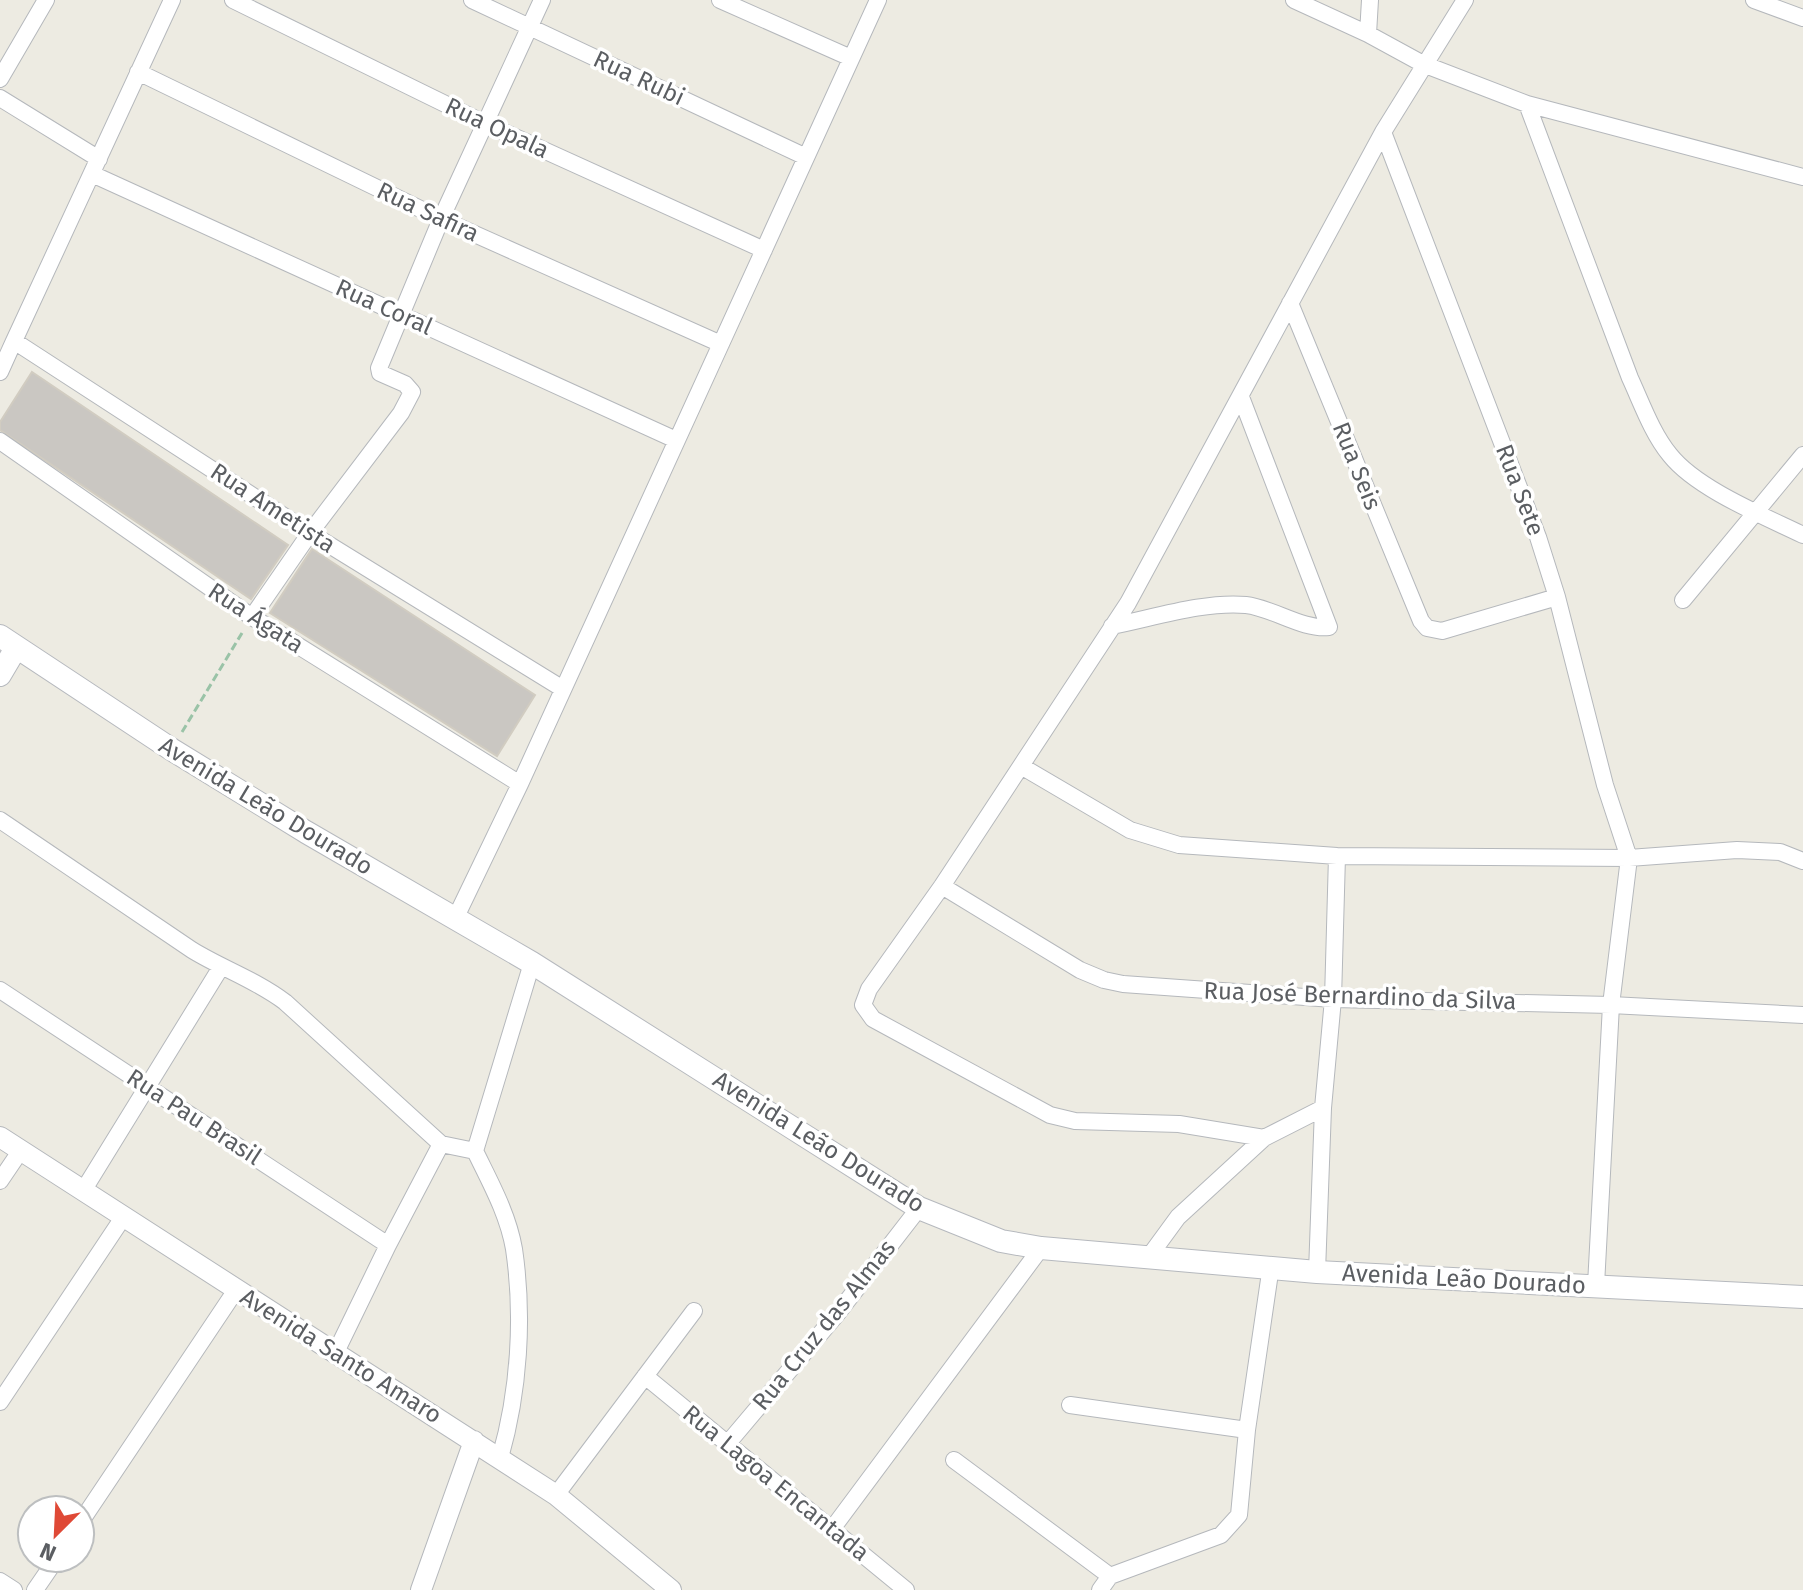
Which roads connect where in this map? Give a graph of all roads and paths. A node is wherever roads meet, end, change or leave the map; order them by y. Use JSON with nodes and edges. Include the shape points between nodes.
{"nodes":[{"id":1,"x":46,"y":0,"type":"edge"},
{"id":2,"x":172,"y":0,"type":"edge"},
{"id":3,"x":233,"y":0,"type":"edge"},
{"id":4,"x":472,"y":0,"type":"edge"},
{"id":5,"x":542,"y":0,"type":"edge"},
{"id":6,"x":720,"y":0,"type":"edge"},
{"id":7,"x":878,"y":0,"type":"edge"},
{"id":8,"x":1294,"y":0,"type":"edge"},
{"id":9,"x":1370,"y":0,"type":"edge"},
{"id":10,"x":1754,"y":0,"type":"edge"},
{"id":11,"x":1461,"y":4,"type":"edge"},
{"id":12,"x":1803,"y":18,"type":"edge"},
{"id":13,"x":529,"y":27,"type":"junction"},
{"id":14,"x":1368,"y":34,"type":"junction"},
{"id":15,"x":851,"y":58,"type":"junction"},
{"id":16,"x":1423,"y":64,"type":"junction"},
{"id":17,"x":138,"y":72,"type":"junction"},
{"id":18,"x":0,"y":79,"type":"edge"},
{"id":19,"x":0,"y":98,"type":"edge"},
{"id":20,"x":1527,"y":104,"type":"junction"},
{"id":21,"x":484,"y":123,"type":"junction"},
{"id":22,"x":1383,"y":132,"type":"junction"},
{"id":23,"x":806,"y":157,"type":"junction"},
{"id":24,"x":95,"y":166,"type":"junction"},
{"id":25,"x":1803,"y":177,"type":"edge"},
{"id":26,"x":441,"y":219,"type":"junction"},
{"id":27,"x":764,"y":250,"type":"junction"},
{"id":28,"x":1290,"y":303,"type":"junction"},
{"id":29,"x":401,"y":315,"type":"junction"},
{"id":30,"x":14,"y":341,"type":"junction"},
{"id":31,"x":721,"y":344,"type":"junction"},
{"id":32,"x":0,"y":372,"type":"edge"},
{"id":33,"x":1241,"y":397,"type":"junction"},
{"id":34,"x":676,"y":440,"type":"junction"},
{"id":35,"x":0,"y":441,"type":"edge"},
{"id":36,"x":1803,"y":455,"type":"edge"},
{"id":37,"x":1755,"y":511,"type":"junction"},
{"id":38,"x":310,"y":533,"type":"junction"},
{"id":39,"x":1803,"y":535,"type":"edge"},
{"id":40,"x":1557,"y":597,"type":"junction"},
{"id":41,"x":1683,"y":600,"type":"dead end"},
{"id":42,"x":252,"y":617,"type":"junction"},
{"id":43,"x":1112,"y":626,"type":"junction"},
{"id":44,"x":8,"y":642,"type":"edge"},
{"id":45,"x":0,"y":675,"type":"edge"},
{"id":46,"x":563,"y":689,"type":"junction"},
{"id":47,"x":171,"y":749,"type":"junction"},
{"id":48,"x":1021,"y":766,"type":"junction"},
{"id":49,"x":520,"y":784,"type":"junction"},
{"id":50,"x":0,"y":820,"type":"edge"},
{"id":51,"x":1337,"y":856,"type":"junction"},
{"id":52,"x":1629,"y":858,"type":"junction"},
{"id":53,"x":1803,"y":861,"type":"edge"},
{"id":54,"x":942,"y":886,"type":"junction"},
{"id":55,"x":455,"y":919,"type":"junction"},
{"id":56,"x":532,"y":963,"type":"junction"},
{"id":57,"x":221,"y":967,"type":"junction"},
{"id":58,"x":0,"y":990,"type":"edge"},
{"id":59,"x":1333,"y":999,"type":"junction"},
{"id":60,"x":1611,"y":1005,"type":"junction"},
{"id":61,"x":1803,"y":1015,"type":"edge"},
{"id":62,"x":149,"y":1088,"type":"junction"},
{"id":63,"x":1323,"y":1108,"type":"junction"},
{"id":64,"x":0,"y":1137,"type":"edge"},
{"id":65,"x":1264,"y":1138,"type":"junction"},
{"id":66,"x":441,"y":1144,"type":"junction"},
{"id":67,"x":21,"y":1150,"type":"junction"},
{"id":68,"x":475,"y":1151,"type":"junction"},
{"id":69,"x":0,"y":1181,"type":"edge"},
{"id":70,"x":83,"y":1191,"type":"junction"},
{"id":71,"x":919,"y":1208,"type":"junction"},
{"id":72,"x":124,"y":1216,"type":"junction"},
{"id":73,"x":388,"y":1245,"type":"junction"},
{"id":74,"x":1041,"y":1248,"type":"junction"},
{"id":75,"x":1148,"y":1258,"type":"junction"},
{"id":76,"x":1271,"y":1266,"type":"junction"},
{"id":77,"x":1317,"y":1272,"type":"junction"},
{"id":78,"x":1596,"y":1285,"type":"junction"},
{"id":79,"x":236,"y":1290,"type":"junction"},
{"id":80,"x":1803,"y":1297,"type":"edge"},
{"id":81,"x":694,"y":1311,"type":"dead end"},
{"id":82,"x":336,"y":1352,"type":"junction"},
{"id":83,"x":645,"y":1376,"type":"junction"},
{"id":84,"x":0,"y":1402,"type":"edge"},
{"id":85,"x":1070,"y":1405,"type":"dead end"},
{"id":86,"x":1247,"y":1430,"type":"junction"},
{"id":87,"x":474,"y":1441,"type":"junction"},
{"id":88,"x":728,"y":1443,"type":"junction"},
{"id":89,"x":500,"y":1458,"type":"junction"},
{"id":90,"x":954,"y":1460,"type":"dead end"},
{"id":91,"x":556,"y":1495,"type":"junction"},
{"id":92,"x":96,"y":1499,"type":"edge"},
{"id":93,"x":832,"y":1529,"type":"junction"},
{"id":94,"x":1110,"y":1576,"type":"junction"},
{"id":95,"x":0,"y":1581,"type":"edge"},
{"id":96,"x":14,"y":1590,"type":"edge"},
{"id":97,"x":421,"y":1590,"type":"edge"},
{"id":98,"x":671,"y":1590,"type":"edge"},
{"id":99,"x":906,"y":1590,"type":"edge"},
{"id":100,"x":1100,"y":1590,"type":"edge"}],
"edges":[{"from":1,"to":18,"type":"street"},
{"from":2,"to":17,"type":"street"},
{"from":3,"to":21,"type":"street","name":"Rua Opala"},
{"from":4,"to":13,"type":"street","name":"Rua Rubi"},
{"from":5,"to":13,"type":"street"},
{"from":6,"to":15,"type":"street"},
{"from":7,"to":15,"type":"street"},
{"from":8,"to":14,"type":"street"},
{"from":9,"to":14,"type":"street"},
{"from":10,"to":12,"type":"street"},
{"from":11,"to":16,"type":"street"},
{"from":13,"to":21,"type":"street"},
{"from":13,"to":23,"type":"street","name":"Rua Rubi"},
{"from":14,"to":16,"type":"street"},
{"from":15,"to":23,"type":"street"},
{"from":16,"to":20,"type":"street"},
{"from":16,"to":22,"type":"street"},
{"from":17,"to":24,"type":"street"},
{"from":17,"to":26,"type":"street","name":"Rua Safira"},
{"from":19,"to":24,"type":"street","name":"Rua Coral"},
{"from":20,"to":25,"type":"street"},
{"from":20,"to":37,"type":"street","via":[[1649,421],[1688,472]]},
{"from":21,"to":26,"type":"street"},
{"from":21,"to":27,"type":"street","name":"Rua Opala"},
{"from":22,"to":28,"type":"street"},
{"from":22,"to":40,"type":"street","name":"Rua Sete"},
{"from":23,"to":27,"type":"street"},
{"from":24,"to":29,"type":"street","name":"Rua Coral"},
{"from":24,"to":30,"type":"street"},
{"from":26,"to":29,"type":"street"},
{"from":26,"to":31,"type":"street","name":"Rua Safira"},
{"from":27,"to":31,"type":"street"},
{"from":28,"to":33,"type":"street"},
{"from":28,"to":40,"type":"street","name":"Rua Seis","via":[[1427,628],[1442,631]]},
{"from":29,"to":34,"type":"street","name":"Rua Coral"},
{"from":29,"to":38,"type":"street","via":[[379,368],[405,384],[411,396]]},
{"from":30,"to":32,"type":"street"},
{"from":30,"to":38,"type":"street","name":"Rua Ametista"},
{"from":31,"to":34,"type":"street"},
{"from":33,"to":43,"type":"street"},
{"from":33,"to":43,"type":"street","via":[[1329,627],[1243,605]]},
{"from":34,"to":46,"type":"street"},
{"from":35,"to":42,"type":"street","name":"Rua Ágata"},
{"from":36,"to":37,"type":"street"},
{"from":37,"to":39,"type":"street"},
{"from":37,"to":41,"type":"street"},
{"from":38,"to":42,"type":"street"},
{"from":38,"to":46,"type":"street","name":"Rua Ametista"},
{"from":40,"to":52,"type":"street","name":"Rua Sete"},
{"from":42,"to":47,"type":"path"},
{"from":42,"to":49,"type":"street","name":"Rua Ágata"},
{"from":43,"to":48,"type":"street"},
{"from":44,"to":45,"type":"main road"},
{"from":44,"to":47,"type":"main road","name":"Avenida Leão Dourado"},
{"from":46,"to":49,"type":"street"},
{"from":47,"to":55,"type":"main road","name":"Avenida Leão Dourado"},
{"from":48,"to":51,"type":"street","via":[[1130,830],[1157,840]]},
{"from":48,"to":54,"type":"street"},
{"from":49,"to":55,"type":"street"},
{"from":50,"to":57,"type":"street"},
{"from":51,"to":52,"type":"street"},
{"from":51,"to":59,"type":"street"},
{"from":52,"to":53,"type":"street","via":[[1737,850],[1780,852]]},
{"from":52,"to":60,"type":"street"},
{"from":54,"to":59,"type":"street","name":"Rua José Bernardino da Silva","via":[[1104,980]]},
{"from":54,"to":65,"type":"street","via":[[864,996],[865,1011],[873,1019],[1050,1115],[1091,1123],[1179,1124]]},
{"from":55,"to":56,"type":"main road","name":"Avenida Leão Dourado"},
{"from":56,"to":68,"type":"street"},
{"from":56,"to":71,"type":"main road","name":"Avenida Leão Dourado"},
{"from":57,"to":62,"type":"street"},
{"from":57,"to":66,"type":"street","via":[[256,981],[285,1002]]},
{"from":58,"to":62,"type":"street","name":"Rua Pau Brasil"},
{"from":59,"to":60,"type":"street","name":"Rua José Bernardino da Silva"},
{"from":59,"to":63,"type":"street"},
{"from":60,"to":61,"type":"street","name":"Rua José Bernardino da Silva"},
{"from":60,"to":78,"type":"street"},
{"from":62,"to":70,"type":"street"},
{"from":62,"to":73,"type":"street","name":"Rua Pau Brasil"},
{"from":63,"to":65,"type":"street"},
{"from":63,"to":77,"type":"street"},
{"from":64,"to":67,"type":"street","name":"Avenida Santo Amaro"},
{"from":65,"to":75,"type":"street","via":[[1178,1217]]},
{"from":66,"to":68,"type":"street"},
{"from":66,"to":73,"type":"street"},
{"from":67,"to":69,"type":"street"},
{"from":67,"to":70,"type":"street","name":"Avenida Santo Amaro"},
{"from":68,"to":89,"type":"street","via":[[499,1199],[514,1247],[517,1355],[514,1400]]},
{"from":70,"to":72,"type":"street","name":"Avenida Santo Amaro"},
{"from":71,"to":74,"type":"main road","name":"Avenida Leão Dourado","via":[[1001,1241]]},
{"from":71,"to":88,"type":"street","name":"Rua Cruz das Almas"},
{"from":72,"to":79,"type":"street","name":"Avenida Santo Amaro"},
{"from":72,"to":84,"type":"street"},
{"from":73,"to":82,"type":"street"},
{"from":74,"to":75,"type":"main road","name":"Avenida Leão Dourado"},
{"from":74,"to":93,"type":"street"},
{"from":75,"to":76,"type":"main road","name":"Avenida Leão Dourado"},
{"from":76,"to":77,"type":"main road","name":"Avenida Leão Dourado"},
{"from":76,"to":86,"type":"street"},
{"from":77,"to":78,"type":"main road","name":"Avenida Leão Dourado"},
{"from":78,"to":80,"type":"main road","name":"Avenida Leão Dourado"},
{"from":79,"to":82,"type":"street","name":"Avenida Santo Amaro"},
{"from":79,"to":92,"type":"street"},
{"from":81,"to":83,"type":"street"},
{"from":82,"to":87,"type":"street","name":"Avenida Santo Amaro"},
{"from":83,"to":88,"type":"street","name":"Rua Lagoa Encantada"},
{"from":83,"to":91,"type":"street"},
{"from":85,"to":86,"type":"street"},
{"from":86,"to":94,"type":"street","via":[[1239,1515],[1221,1535]]},
{"from":87,"to":89,"type":"street","name":"Avenida Santo Amaro"},
{"from":87,"to":97,"type":"street"},
{"from":88,"to":93,"type":"street","name":"Rua Lagoa Encantada"},
{"from":89,"to":91,"type":"street","name":"Avenida Santo Amaro"},
{"from":90,"to":94,"type":"street"},
{"from":91,"to":98,"type":"street","name":"Avenida Santo Amaro"},
{"from":93,"to":99,"type":"street","name":"Rua Lagoa Encantada"},
{"from":94,"to":100,"type":"street"},
{"from":95,"to":96,"type":"street"}]}
